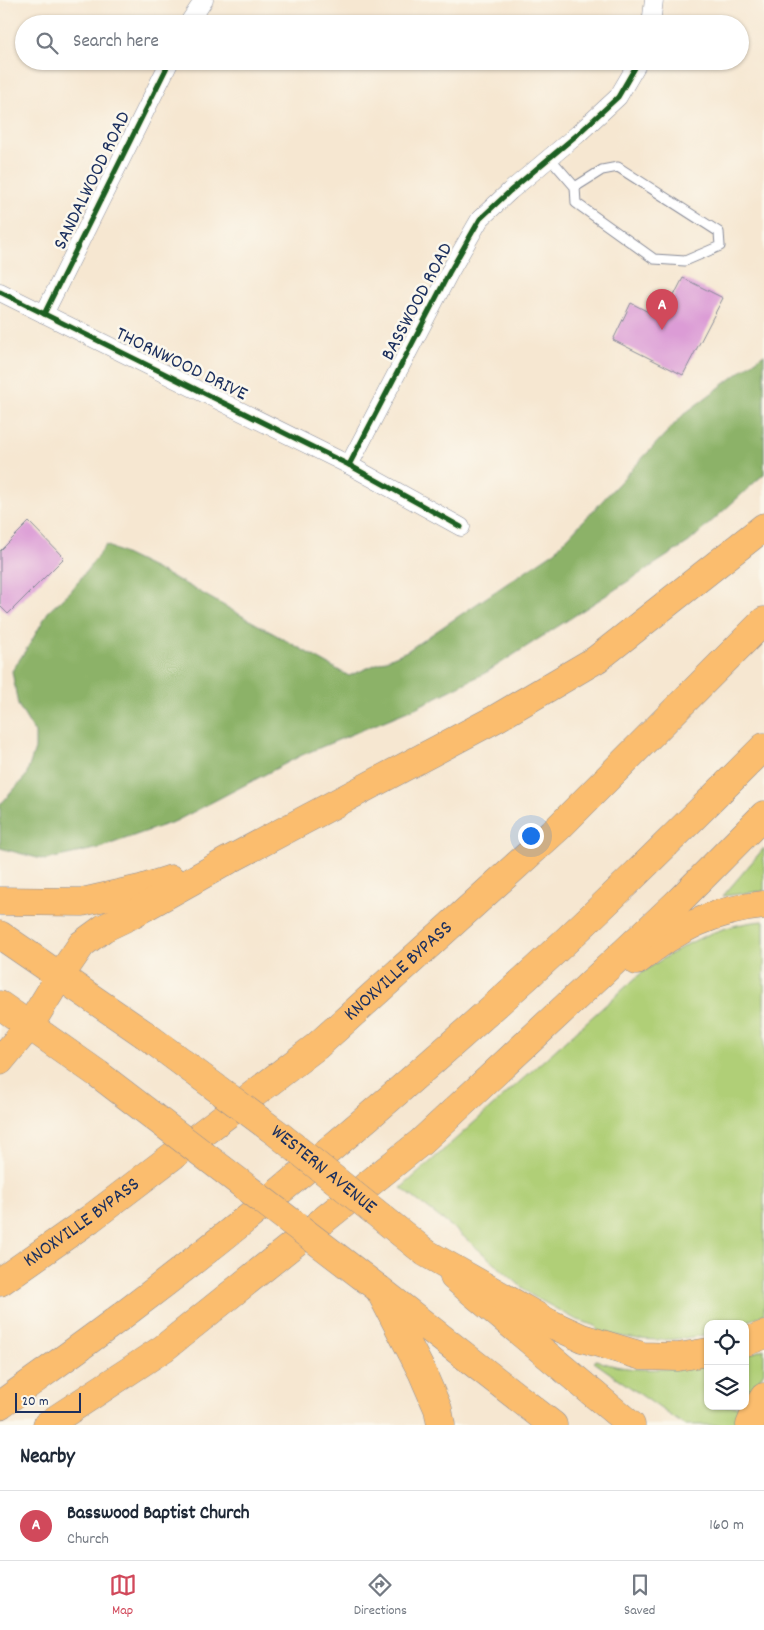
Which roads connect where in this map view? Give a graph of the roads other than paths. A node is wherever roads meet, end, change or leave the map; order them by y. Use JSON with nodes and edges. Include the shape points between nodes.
{"nodes":[{"id":1,"x":204,"y":0,"type":"edge"},
{"id":2,"x":654,"y":0,"type":"edge"},
{"id":3,"x":194,"y":15,"type":"edge"},
{"id":4,"x":652,"y":15,"type":"edge"},
{"id":5,"x":166,"y":70,"type":"edge"},
{"id":6,"x":634,"y":70,"type":"edge"},
{"id":7,"x":550,"y":158,"type":"junction"},
{"id":8,"x":575,"y":187,"type":"junction"},
{"id":9,"x":0,"y":292,"type":"edge"},
{"id":10,"x":44,"y":314,"type":"junction"},
{"id":11,"x":349,"y":466,"type":"junction"},
{"id":12,"x":462,"y":527,"type":"dead end"},
{"id":13,"x":764,"y":527,"type":"edge"},
{"id":14,"x":764,"y":620,"type":"edge"},
{"id":15,"x":764,"y":748,"type":"edge"},
{"id":16,"x":764,"y":815,"type":"edge"},
{"id":17,"x":229,"y":860,"type":"junction"},
{"id":18,"x":0,"y":901,"type":"edge"},
{"id":19,"x":764,"y":905,"type":"edge"},
{"id":20,"x":0,"y":935,"type":"edge"},
{"id":21,"x":60,"y":976,"type":"junction"},
{"id":22,"x":0,"y":1005,"type":"edge"},
{"id":23,"x":30,"y":1025,"type":"junction"},
{"id":24,"x":0,"y":1061,"type":"edge"},
{"id":25,"x":421,"y":1142,"type":"junction"},
{"id":26,"x":426,"y":1254,"type":"junction"},
{"id":27,"x":0,"y":1282,"type":"edge"},
{"id":28,"x":380,"y":1289,"type":"junction"},
{"id":29,"x":764,"y":1335,"type":"edge"},
{"id":30,"x":749,"y":1341,"type":"edge"},
{"id":31,"x":164,"y":1348,"type":"junction"},
{"id":32,"x":704,"y":1353,"type":"edge"},
{"id":33,"x":764,"y":1397,"type":"edge"},
{"id":34,"x":0,"y":1405,"type":"edge"},
{"id":35,"x":47,"y":1425,"type":"edge"},
{"id":36,"x":72,"y":1425,"type":"edge"},
{"id":37,"x":441,"y":1425,"type":"edge"},
{"id":38,"x":552,"y":1425,"type":"edge"},
{"id":39,"x":631,"y":1425,"type":"edge"},
{"id":40,"x":750,"y":1425,"type":"edge"}],
"edges":[{"from":1,"to":3,"type":"street"},
{"from":2,"to":4,"type":"street"},
{"from":5,"to":10,"type":"street","name":"SANDALWOOD ROAD"},
{"from":6,"to":7,"type":"street","name":"BASSWOOD ROAD","via":[[618,97]]},
{"from":7,"to":8,"type":"lane"},
{"from":7,"to":11,"type":"street","name":"BASSWOOD ROAD","via":[[480,219],[449,272]]},
{"from":8,"to":8,"type":"lane","via":[[576,203],[654,259],[686,261],[720,246],[719,232],[618,167],[602,170]]},
{"from":9,"to":10,"type":"street","name":"THORNWOOD DRIVE"},
{"from":10,"to":11,"type":"street","name":"THORNWOOD DRIVE"},
{"from":11,"to":12,"type":"street","name":"THORNWOOD DRIVE"},
{"from":13,"to":17,"type":"main road","via":[[597,659],[494,719]]},
{"from":14,"to":27,"type":"main road","name":"KNOXVILLE BYPASS","via":[[559,827],[317,1046],[90,1219]]},
{"from":15,"to":34,"type":"main road","via":[[635,876],[523,980],[349,1133],[132,1308]]},
{"from":16,"to":25,"type":"main road","via":[[678,902]]},
{"from":17,"to":18,"type":"main road","via":[[140,889],[82,902]]},
{"from":17,"to":21,"type":"main road","via":[[104,928],[82,944]]},
{"from":19,"to":25,"type":"main road","via":[[739,907],[702,919],[658,944]]},
{"from":20,"to":21,"type":"main road","name":"WESTERN AVENUE"},
{"from":21,"to":23,"type":"main road"},
{"from":21,"to":26,"type":"main road","name":"WESTERN AVENUE","bridge":true,"via":[[278,1134]]},
{"from":22,"to":23,"type":"main road"},
{"from":23,"to":24,"type":"main road"},
{"from":23,"to":28,"type":"main road","bridge":true},
{"from":25,"to":31,"type":"main road"},
{"from":26,"to":32,"type":"main road","via":[[582,1338],[642,1356],[678,1357]]},
{"from":26,"to":39,"type":"main road","name":"WESTERN AVENUE"},
{"from":28,"to":37,"type":"main road","via":[[422,1372],[438,1409]]},
{"from":28,"to":38,"type":"main road"},
{"from":29,"to":30,"type":"main road"},
{"from":31,"to":35,"type":"main road"},
{"from":31,"to":36,"type":"main road"},
{"from":33,"to":40,"type":"main road"}]}
